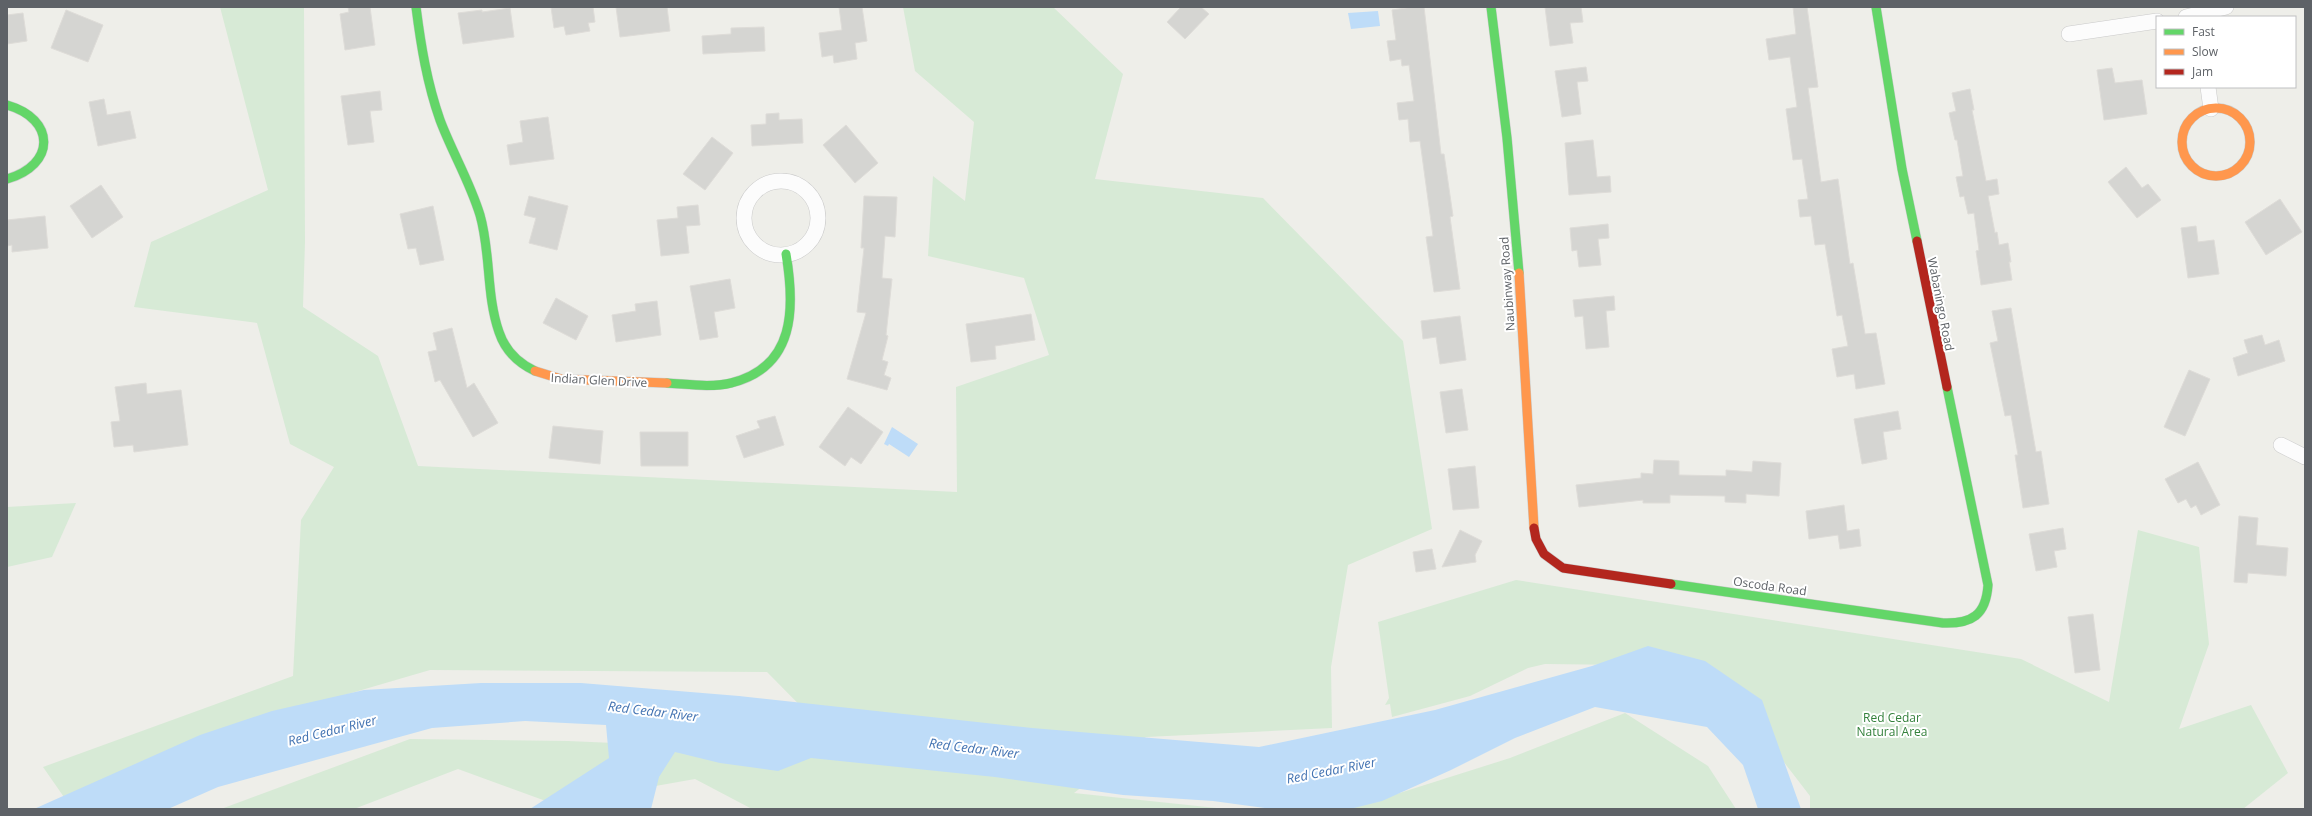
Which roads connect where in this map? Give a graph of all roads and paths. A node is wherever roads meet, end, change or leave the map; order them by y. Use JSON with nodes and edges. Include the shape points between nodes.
{"nodes":[{"id":1,"x":416,"y":7,"type":"edge"},
{"id":2,"x":1491,"y":7,"type":"edge"},
{"id":3,"x":1876,"y":7,"type":"edge"},
{"id":4,"x":2226,"y":7,"type":"edge"},
{"id":5,"x":2194,"y":16,"type":"edge"},
{"id":6,"x":2156,"y":21,"type":"edge"},
{"id":7,"x":2069,"y":34,"type":"dead end"},
{"id":8,"x":2208,"y":88,"type":"edge"},
{"id":9,"x":7,"y":106,"type":"edge"},
{"id":10,"x":2211,"y":109,"type":"junction"},
{"id":11,"x":7,"y":179,"type":"edge"},
{"id":12,"x":786,"y":254,"type":"junction"},
{"id":13,"x":2281,"y":445,"type":"dead end"},
{"id":14,"x":2305,"y":457,"type":"edge"},
{"id":15,"x":1546,"y":558,"type":"joint"},
{"id":16,"x":1985,"y":604,"type":"joint"}],
"edges":[{"from":1,"to":12,"type":"street","name":"Indian Glen Drive","via":[[421,51],[433,100],[473,194],[484,232],[499,333],[511,354],[528,369],[548,378],[683,384],[723,384],[751,377],[773,358],[789,327],[792,290]]},
{"from":2,"to":15,"type":"street","name":"Naubinway Road","via":[[1504,93],[1514,209],[1534,533],[1538,546]]},
{"from":3,"to":16,"type":"street","name":"Wabaningo Road","via":[[1904,176],[1988,585]]},
{"from":4,"to":5,"type":"street"},
{"from":6,"to":7,"type":"street"},
{"from":8,"to":10,"type":"street"},
{"from":9,"to":11,"type":"street","via":[[17,107],[33,116],[39,124],[44,142],[39,160],[33,168],[26,174]]},
{"from":10,"to":10,"type":"street","via":[[2195,115],[2189,122],[2183,134],[2182,147],[2189,163],[2195,169],[2211,176],[2220,176],[2228,174],[2242,163],[2249,147],[2249,138],[2245,126],[2236,116],[2229,111]]},
{"from":12,"to":12,"type":"street","via":[[804,247],[810,240],[816,227],[817,213],[810,195],[803,189],[794,184],[776,182],[758,189],[751,196],[745,209],[744,223],[752,241],[759,247],[767,252]]},
{"from":13,"to":14,"type":"street"},
{"from":15,"to":16,"type":"street","name":"Oscoda Road","via":[[1563,568],[1943,623],[1964,623],[1971,620]]}]}
